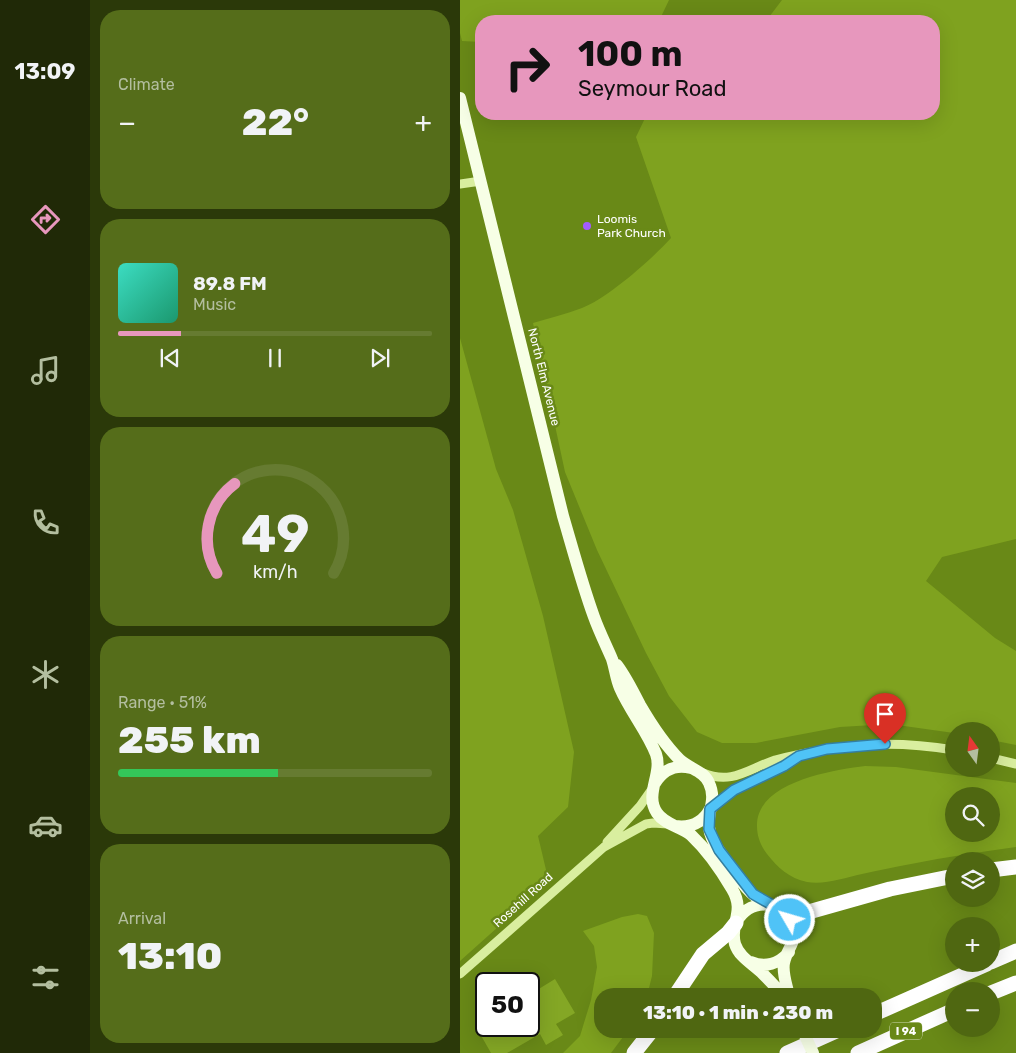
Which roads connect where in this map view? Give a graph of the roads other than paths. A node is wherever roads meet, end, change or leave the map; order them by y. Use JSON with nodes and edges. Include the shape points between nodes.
{"nodes":[{"id":1,"x":460,"y":98,"type":"edge"},
{"id":2,"x":481,"y":181,"type":"junction"},
{"id":3,"x":460,"y":184,"type":"edge"},
{"id":4,"x":612,"y":660,"type":"junction"},
{"id":5,"x":945,"y":749,"type":"edge"},
{"id":6,"x":799,"y":756,"type":"junction"},
{"id":7,"x":1000,"y":760,"type":"edge"},
{"id":8,"x":1016,"y":764,"type":"edge"},
{"id":9,"x":693,"y":768,"type":"junction"},
{"id":10,"x":654,"y":786,"type":"junction"},
{"id":11,"x":710,"y":809,"type":"junction"},
{"id":12,"x":669,"y":824,"type":"junction"},
{"id":13,"x":604,"y":846,"type":"junction"},
{"id":14,"x":1016,"y":867,"type":"edge"},
{"id":15,"x":1000,"y":869,"type":"edge"},
{"id":16,"x":945,"y":878,"type":"edge"},
{"id":17,"x":775,"y":907,"type":"junction"},
{"id":18,"x":736,"y":923,"type":"junction"},
{"id":19,"x":1016,"y":951,"type":"edge"},
{"id":20,"x":789,"y":952,"type":"junction"},
{"id":21,"x":1000,"y":958,"type":"edge"},
{"id":22,"x":746,"y":960,"type":"junction"},
{"id":23,"x":969,"y":972,"type":"edge"},
{"id":24,"x":460,"y":974,"type":"edge"},
{"id":25,"x":1016,"y":983,"type":"edge"},
{"id":26,"x":680,"y":988,"type":"edge"},
{"id":27,"x":775,"y":988,"type":"edge"},
{"id":28,"x":788,"y":988,"type":"edge"},
{"id":29,"x":1000,"y":989,"type":"edge"},
{"id":30,"x":882,"y":1011,"type":"edge"},
{"id":31,"x":945,"y":1014,"type":"edge"},
{"id":32,"x":646,"y":1038,"type":"edge"},
{"id":33,"x":806,"y":1038,"type":"edge"},
{"id":34,"x":821,"y":1038,"type":"edge"},
{"id":35,"x":634,"y":1053,"type":"edge"},
{"id":36,"x":787,"y":1053,"type":"edge"},
{"id":37,"x":813,"y":1053,"type":"edge"},
{"id":38,"x":858,"y":1053,"type":"edge"}],
"edges":[{"from":1,"to":2,"type":"main road","name":"North Elm Avenue"},
{"from":2,"to":3,"type":"street"},
{"from":2,"to":4,"type":"main road","name":"North Elm Avenue","via":[[565,524],[588,601]]},
{"from":4,"to":9,"type":"main road","name":"North Elm Avenue","via":[[658,733],[682,761]]},
{"from":4,"to":10,"type":"main road","name":"North Elm Avenue","via":[[621,689],[658,761]]},
{"from":5,"to":6,"type":"street","via":[[885,744],[832,748]]},
{"from":6,"to":9,"type":"street","via":[[776,760],[725,778]]},
{"from":6,"to":11,"type":"street","via":[[734,790]]},
{"from":7,"to":8,"type":"street"},
{"from":9,"to":10,"type":"main road","name":"Rosehill Road","via":[[670,769]]},
{"from":9,"to":11,"type":"main road","name":"North Elm Avenue","via":[[710,784]]},
{"from":10,"to":12,"type":"main road","name":"North Elm Avenue","via":[[654,808]]},
{"from":10,"to":13,"type":"street","name":"Rosehill Road"},
{"from":11,"to":12,"type":"main road","via":[[702,820],[692,825],[680,827]]},
{"from":11,"to":17,"type":"main road","name":"North Elm Avenue","via":[[708,827],[715,845],[749,890]]},
{"from":12,"to":13,"type":"street","name":"Rosehill Road","via":[[643,826]]},
{"from":12,"to":18,"type":"main road","name":"North Elm Avenue","via":[[692,837],[728,882],[738,901]]},
{"from":13,"to":24,"type":"street","name":"Rosehill Road"},
{"from":14,"to":15,"type":"highway"},
{"from":16,"to":17,"type":"highway","via":[[890,889],[805,913],[792,913]]},
{"from":17,"to":18,"type":"main road","via":[[762,904],[752,907]]},
{"from":17,"to":20,"type":"main road","name":"North Elm Avenue","via":[[786,914],[793,926],[794,939]]},
{"from":18,"to":22,"type":"main road","name":"North Elm Avenue","via":[[735,943]]},
{"from":18,"to":26,"type":"highway","via":[[703,954]]},
{"from":19,"to":21,"type":"highway"},
{"from":20,"to":22,"type":"main road","via":[[779,961],[769,964]]},
{"from":20,"to":28,"type":"main road","name":"North Elm Avenue","via":[[784,966]]},
{"from":22,"to":27,"type":"main road","name":"North Elm Avenue"},
{"from":23,"to":30,"type":"highway","number":"I 94"},
{"from":25,"to":29,"type":"highway"},
{"from":31,"to":38,"type":"highway","number":"I 94"},
{"from":32,"to":35,"type":"highway"},
{"from":33,"to":37,"type":"main road","bridge":true},
{"from":34,"to":36,"type":"highway"}]}
